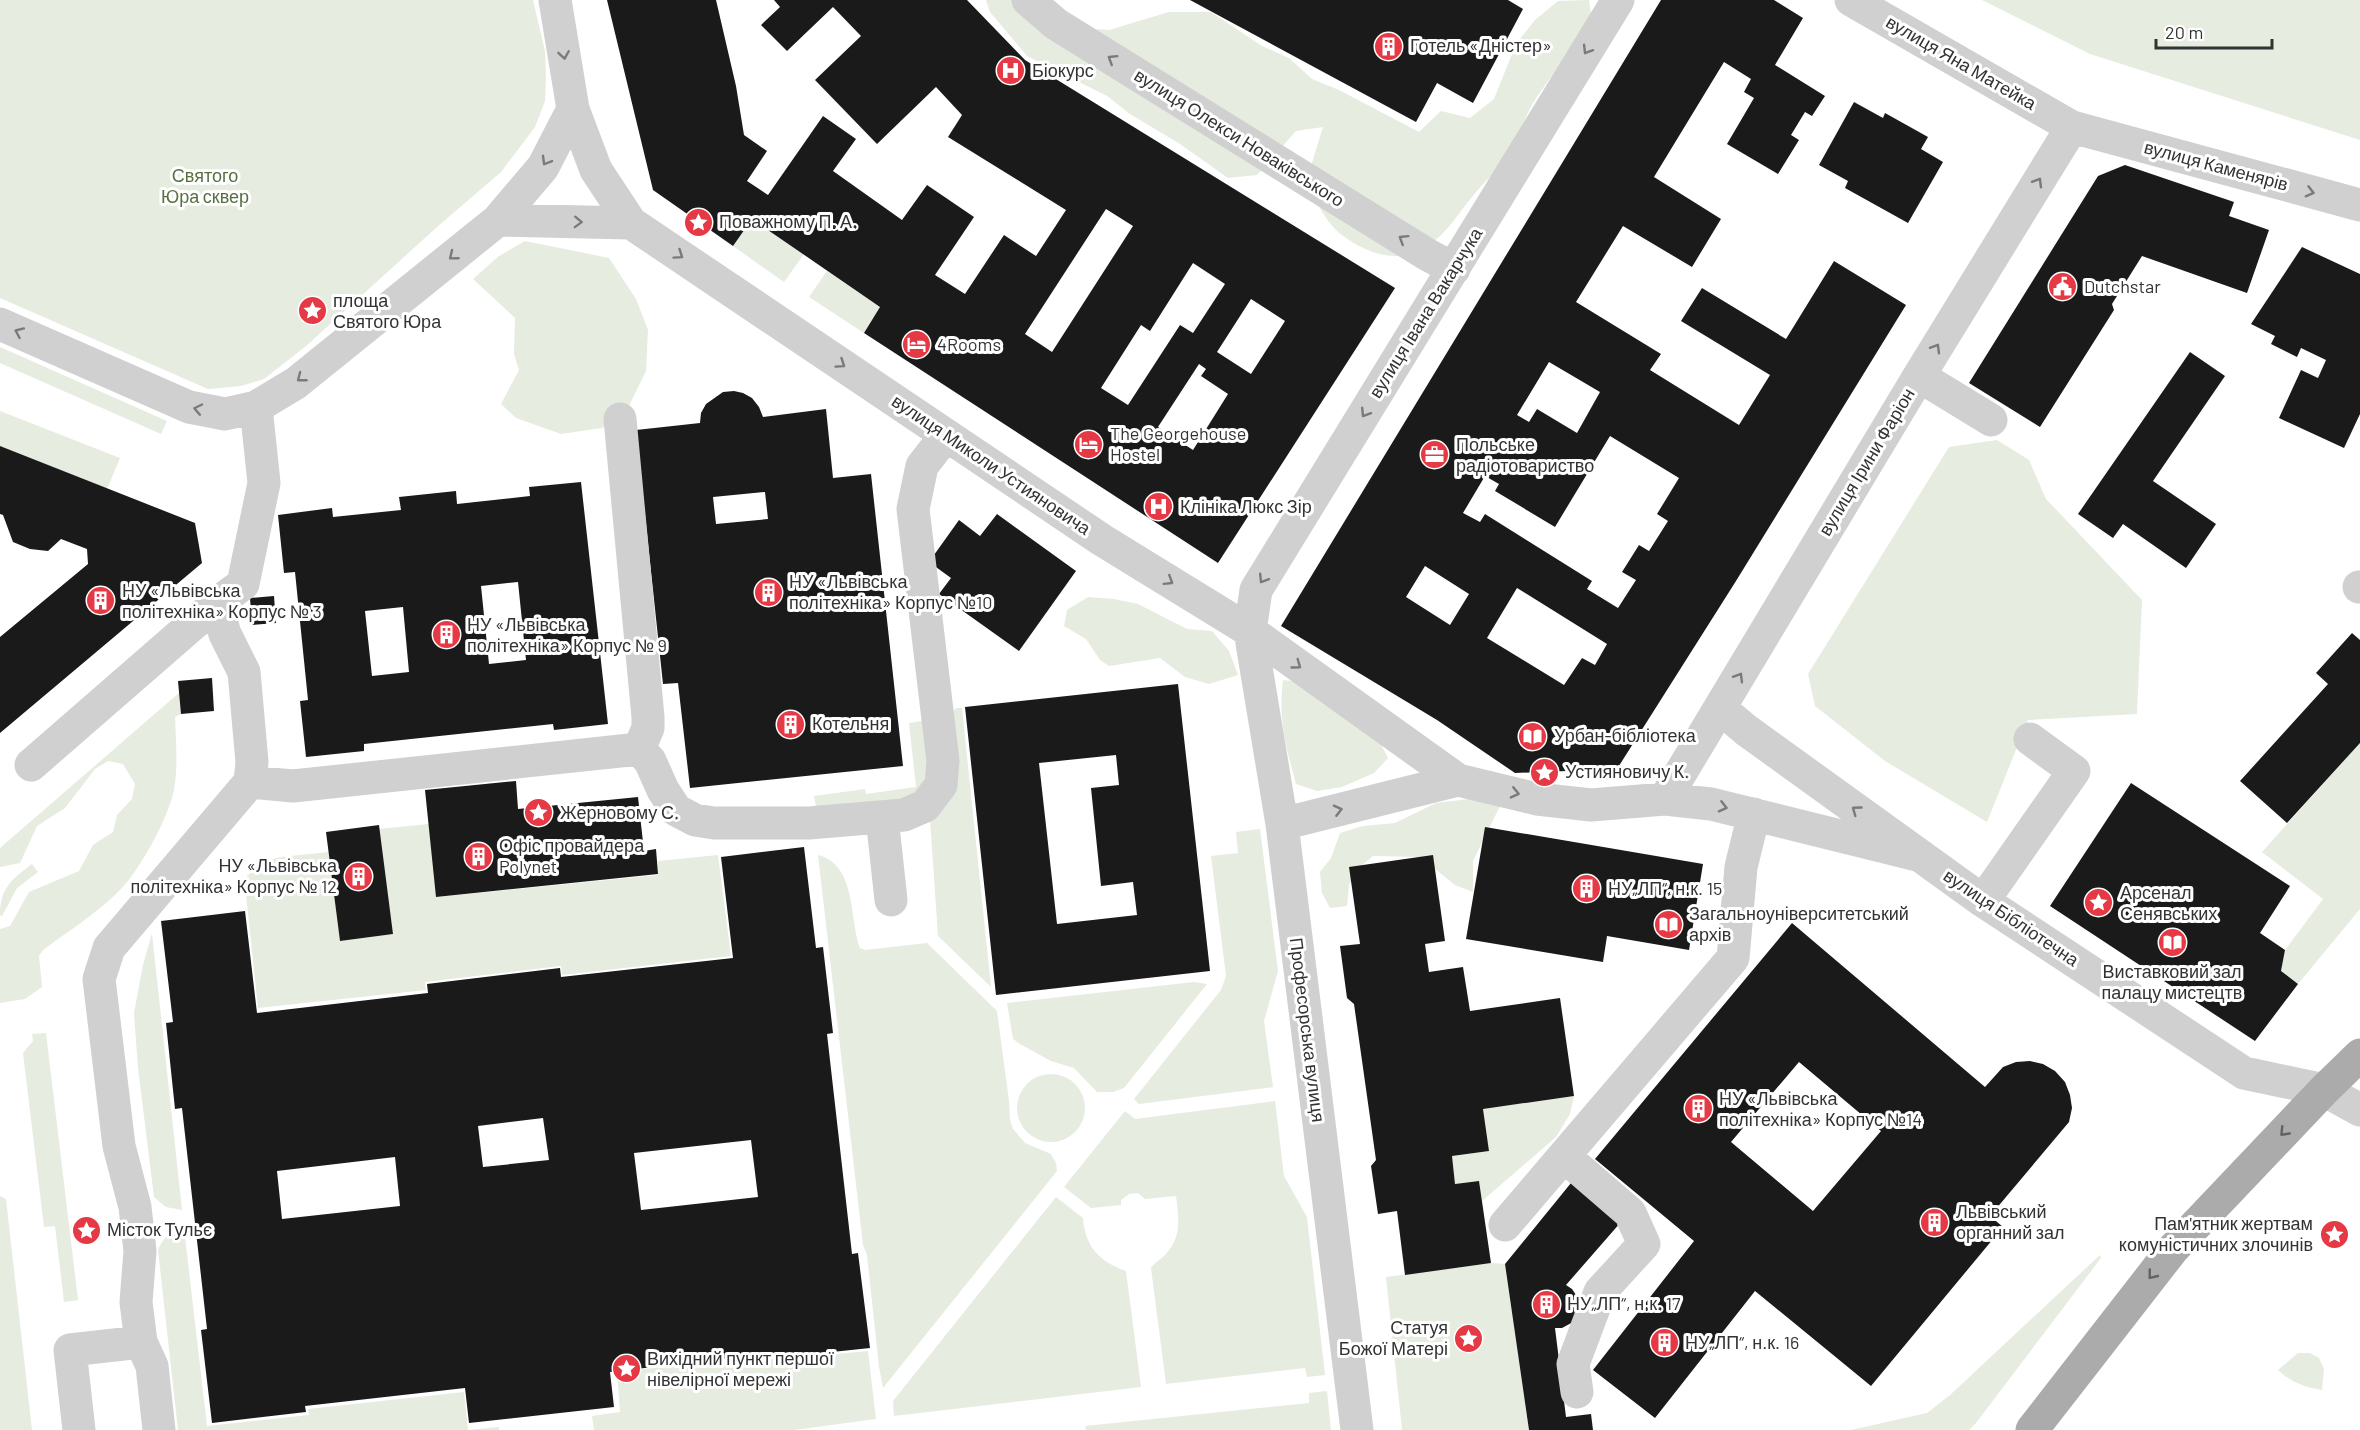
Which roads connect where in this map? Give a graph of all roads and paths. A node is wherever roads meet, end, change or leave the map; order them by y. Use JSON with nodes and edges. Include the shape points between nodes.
{"nodes":[{"id":1,"x":555,"y":0,"type":"edge"},
{"id":2,"x":1029,"y":0,"type":"edge"},
{"id":3,"x":1618,"y":0,"type":"edge"},
{"id":4,"x":1851,"y":0,"type":"edge"},
{"id":5,"x":573,"y":109,"type":"junction"},
{"id":6,"x":2072,"y":127,"type":"junction"},
{"id":7,"x":2360,"y":206,"type":"edge"},
{"id":8,"x":498,"y":219,"type":"junction"},
{"id":9,"x":631,"y":223,"type":"junction"},
{"id":10,"x":1454,"y":269,"type":"junction"},
{"id":11,"x":0,"y":324,"type":"edge"},
{"id":12,"x":1918,"y":376,"type":"junction"},
{"id":13,"x":256,"y":407,"type":"junction"},
{"id":14,"x":620,"y":419,"type":"dead end"},
{"id":15,"x":1991,"y":420,"type":"dead end"},
{"id":16,"x":946,"y":435,"type":"junction"},
{"id":17,"x":216,"y":604,"type":"junction"},
{"id":18,"x":1250,"y":631,"type":"junction"},
{"id":19,"x":1720,"y":708,"type":"junction"},
{"id":20,"x":2030,"y":739,"type":"dead end"},
{"id":21,"x":639,"y":749,"type":"junction"},
{"id":22,"x":31,"y":765,"type":"dead end"},
{"id":23,"x":1458,"y":780,"type":"junction"},
{"id":24,"x":250,"y":782,"type":"junction"},
{"id":25,"x":1665,"y":800,"type":"junction"},
{"id":26,"x":1754,"y":814,"type":"junction"},
{"id":27,"x":882,"y":817,"type":"junction"},
{"id":28,"x":1282,"y":824,"type":"junction"},
{"id":29,"x":1921,"y":856,"type":"junction"},
{"id":30,"x":891,"y":900,"type":"dead end"},
{"id":31,"x":1983,"y":901,"type":"junction"},
{"id":32,"x":2360,"y":1055,"type":"edge"},
{"id":33,"x":2324,"y":1090,"type":"junction"},
{"id":34,"x":2360,"y":1110,"type":"edge"},
{"id":35,"x":1564,"y":1156,"type":"junction"},
{"id":36,"x":1505,"y":1226,"type":"dead end"},
{"id":37,"x":141,"y":1342,"type":"junction"},
{"id":38,"x":1577,"y":1392,"type":"dead end"},
{"id":39,"x":79,"y":1430,"type":"edge"},
{"id":40,"x":159,"y":1430,"type":"edge"},
{"id":41,"x":1357,"y":1430,"type":"edge"},
{"id":42,"x":2032,"y":1430,"type":"edge"}],
"edges":[{"from":1,"to":5,"type":"street","one_way":true},
{"from":10,"to":2,"type":"street","name":"вулиця Олекси Новаківського","one_way":true,"via":[[1056,24]]},
{"from":3,"to":10,"type":"street","name":"вулиця Івана Вакарчука","one_way":true},
{"from":4,"to":6,"type":"street","name":"вулиця Яна Матейка"},
{"from":5,"to":8,"type":"street","one_way":true,"via":[[543,167]]},
{"from":5,"to":9,"type":"street","name":"вулиця Миколи Устияновича","via":[[596,170]]},
{"from":6,"to":7,"type":"street","name":"вулиця Каменярів","one_way":true},
{"from":12,"to":6,"type":"street","name":"вулиця Ірини Фаріон","one_way":true},
{"from":8,"to":9,"type":"street","one_way":true},
{"from":8,"to":13,"type":"street","one_way":true,"via":[[296,383]]},
{"from":9,"to":16,"type":"street","name":"вулиця Миколи Устияновича","one_way":true},
{"from":10,"to":18,"type":"street","name":"вулиця Івана Вакарчука","one_way":true,"via":[[1257,590]]},
{"from":13,"to":11,"type":"street","one_way":true,"via":[[225,414],[189,407]]},
{"from":12,"to":15,"type":"street"},
{"from":19,"to":12,"type":"street","name":"вулиця Ірини Фаріон","one_way":true},
{"from":13,"to":17,"type":"street","via":[[264,483],[243,584]]},
{"from":14,"to":21,"type":"street","via":[[648,717]]},
{"from":16,"to":18,"type":"street","name":"вулиця Миколи Устияновича","one_way":true,"via":[[1102,540]]},
{"from":16,"to":27,"type":"street","via":[[922,466],[913,509],[943,761],[941,785],[925,806],[904,815]]},
{"from":17,"to":22,"type":"street"},
{"from":17,"to":24,"type":"street","via":[[225,634],[244,672],[252,762]]},
{"from":18,"to":23,"type":"street","name":"вулиця Миколи Устияновича","one_way":true},
{"from":18,"to":28,"type":"street","name":"Професорська вулиця"},
{"from":19,"to":25,"type":"street","name":"вулиця Ірини Фаріон"},
{"from":29,"to":19,"type":"street","name":"вулиця Бібліотечна","one_way":true},
{"from":20,"to":31,"type":"street","via":[[2074,771]]},
{"from":21,"to":24,"type":"street","via":[[293,786]]},
{"from":21,"to":27,"type":"street","via":[[650,761],[676,810],[695,820],[809,823]]},
{"from":23,"to":25,"type":"street","name":"вулиця Миколи Устияновича","one_way":true,"via":[[1537,799],[1591,805]]},
{"from":28,"to":23,"type":"street","name":"вулиця Миколи Устияновича","one_way":true},
{"from":24,"to":37,"type":"street","via":[[109,948],[99,980],[118,1146],[135,1207],[140,1251],[136,1302]]},
{"from":25,"to":26,"type":"street","name":"вулиця Бібліотечна","one_way":true,"via":[[1711,804]]},
{"from":26,"to":29,"type":"street","name":"вулиця Бібліотечна"},
{"from":26,"to":35,"type":"street","via":[[1741,867],[1733,958]]},
{"from":27,"to":30,"type":"street"},
{"from":28,"to":41,"type":"street","name":"Професорська вулиця"},
{"from":29,"to":31,"type":"street","name":"вулиця Бібліотечна"},
{"from":31,"to":33,"type":"street","name":"вулиця Бібліотечна","via":[[2244,1073]]},
{"from":32,"to":33,"type":"main road"},
{"from":33,"to":34,"type":"street","name":"вулиця Бібліотечна"},
{"from":33,"to":42,"type":"main road","one_way":true,"via":[[2172,1250]]},
{"from":35,"to":36,"type":"street"},
{"from":35,"to":38,"type":"street","via":[[1630,1213],[1644,1244],[1600,1292],[1573,1364]]},
{"from":37,"to":39,"type":"street","via":[[70,1350]]},
{"from":37,"to":40,"type":"street","via":[[152,1366]]}]}
